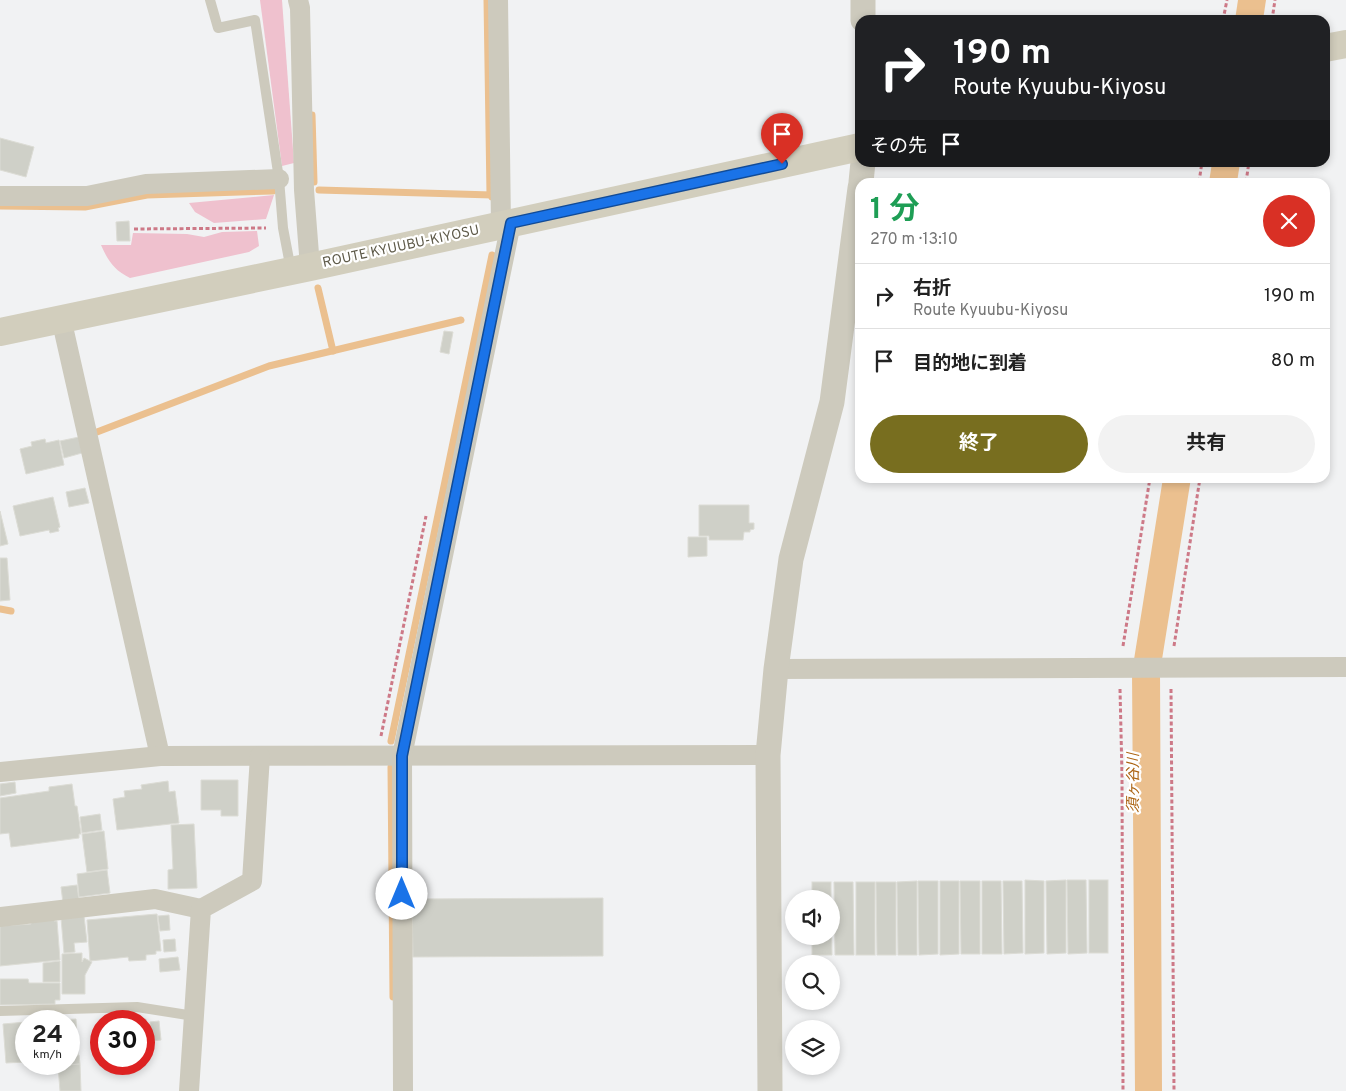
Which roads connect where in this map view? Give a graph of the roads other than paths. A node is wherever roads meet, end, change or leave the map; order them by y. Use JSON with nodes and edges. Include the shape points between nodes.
{"nodes":[{"id":1,"x":210,"y":0,"type":"edge"},
{"id":2,"x":298,"y":0,"type":"edge"},
{"id":3,"x":498,"y":0,"type":"edge"},
{"id":4,"x":863,"y":0,"type":"edge"},
{"id":5,"x":863,"y":15,"type":"edge"},
{"id":6,"x":1346,"y":44,"type":"edge"},
{"id":7,"x":1330,"y":47,"type":"edge"},
{"id":8,"x":855,"y":148,"type":"edge"},
{"id":9,"x":279,"y":179,"type":"junction"},
{"id":10,"x":0,"y":196,"type":"edge"},
{"id":11,"x":506,"y":224,"type":"junction"},
{"id":12,"x":855,"y":226,"type":"edge"},
{"id":13,"x":300,"y":269,"type":"junction"},
{"id":14,"x":61,"y":318,"type":"junction"},
{"id":15,"x":0,"y":332,"type":"edge"},
{"id":16,"x":1346,"y":667,"type":"edge"},
{"id":17,"x":776,"y":669,"type":"junction"},
{"id":18,"x":768,"y":755,"type":"junction"},
{"id":19,"x":160,"y":756,"type":"junction"},
{"id":20,"x":260,"y":756,"type":"junction"},
{"id":21,"x":402,"y":756,"type":"junction"},
{"id":22,"x":0,"y":772,"type":"edge"},
{"id":23,"x":201,"y":909,"type":"junction"},
{"id":24,"x":0,"y":917,"type":"edge"},
{"id":25,"x":0,"y":1011,"type":"edge"},
{"id":26,"x":194,"y":1016,"type":"junction"},
{"id":27,"x":189,"y":1091,"type":"edge"},
{"id":28,"x":403,"y":1091,"type":"edge"},
{"id":29,"x":770,"y":1091,"type":"edge"}],
"edges":[{"from":1,"to":9,"type":"lane","via":[[218,28],[255,20]]},
{"from":2,"to":13,"type":"street","via":[[304,190]]},
{"from":3,"to":11,"type":"street"},
{"from":4,"to":5,"type":"street"},
{"from":6,"to":7,"type":"main road"},
{"from":8,"to":11,"type":"main road","name":"ROUTE KYUUBU-KIYOSU"},
{"from":9,"to":10,"type":"street","via":[[146,184],[87,196]]},
{"from":9,"to":13,"type":"lane","via":[[283,228]]},
{"from":11,"to":13,"type":"main road","name":"ROUTE KYUUBU-KIYOSU"},
{"from":11,"to":21,"type":"street"},
{"from":12,"to":17,"type":"street","via":[[832,402],[791,559]]},
{"from":13,"to":14,"type":"main road","name":"ROUTE KYUUBU-KIYOSU"},
{"from":14,"to":15,"type":"main road","name":"ROUTE KYUUBU-KIYOSU"},
{"from":14,"to":19,"type":"street"},
{"from":16,"to":17,"type":"street"},
{"from":17,"to":18,"type":"street"},
{"from":18,"to":21,"type":"street"},
{"from":18,"to":29,"type":"street"},
{"from":19,"to":20,"type":"street"},
{"from":19,"to":22,"type":"street"},
{"from":20,"to":21,"type":"street"},
{"from":20,"to":23,"type":"street","via":[[252,881]]},
{"from":21,"to":28,"type":"street"},
{"from":23,"to":24,"type":"street","via":[[155,899]]},
{"from":23,"to":26,"type":"street"},
{"from":25,"to":26,"type":"lane","via":[[137,1007]]},
{"from":26,"to":27,"type":"street"}]}
